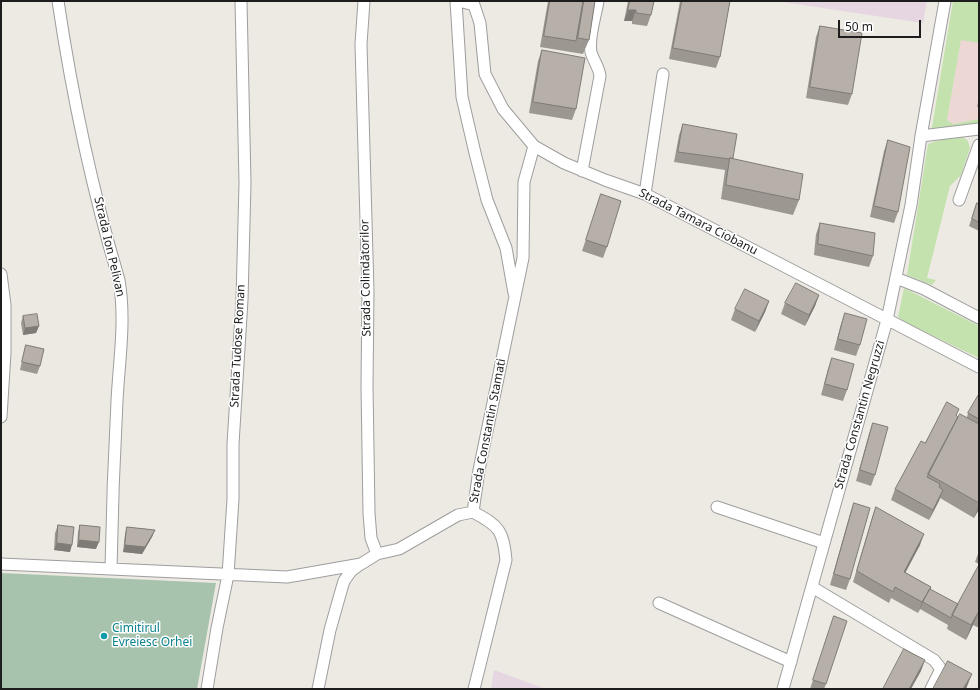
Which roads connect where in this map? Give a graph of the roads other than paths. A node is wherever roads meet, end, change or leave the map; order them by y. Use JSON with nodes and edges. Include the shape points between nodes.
{"nodes":[{"id":1,"x":58,"y":1,"type":"edge"},
{"id":2,"x":241,"y":1,"type":"edge"},
{"id":3,"x":364,"y":1,"type":"edge"},
{"id":4,"x":456,"y":1,"type":"edge"},
{"id":5,"x":459,"y":1,"type":"edge"},
{"id":6,"x":598,"y":1,"type":"edge"},
{"id":7,"x":945,"y":1,"type":"edge"},
{"id":8,"x":663,"y":74,"type":"dead end"},
{"id":9,"x":979,"y":129,"type":"edge"},
{"id":10,"x":921,"y":136,"type":"junction"},
{"id":11,"x":979,"y":145,"type":"edge"},
{"id":12,"x":534,"y":146,"type":"junction"},
{"id":13,"x":582,"y":171,"type":"junction"},
{"id":14,"x":645,"y":194,"type":"junction"},
{"id":15,"x":959,"y":200,"type":"dead end"},
{"id":16,"x":1,"y":274,"type":"edge"},
{"id":17,"x":896,"y":278,"type":"junction"},
{"id":18,"x":515,"y":298,"type":"junction"},
{"id":19,"x":979,"y":318,"type":"edge"},
{"id":20,"x":887,"y":320,"type":"junction"},
{"id":21,"x":979,"y":366,"type":"edge"},
{"id":22,"x":1,"y":417,"type":"edge"},
{"id":23,"x":717,"y":507,"type":"dead end"},
{"id":24,"x":473,"y":512,"type":"junction"},
{"id":25,"x":824,"y":543,"type":"junction"},
{"id":26,"x":377,"y":554,"type":"junction"},
{"id":27,"x":1,"y":564,"type":"edge"},
{"id":28,"x":361,"y":564,"type":"junction"},
{"id":29,"x":111,"y":569,"type":"junction"},
{"id":30,"x":228,"y":575,"type":"junction"},
{"id":31,"x":812,"y":587,"type":"junction"},
{"id":32,"x":659,"y":603,"type":"dead end"},
{"id":33,"x":791,"y":662,"type":"junction"},
{"id":34,"x":207,"y":689,"type":"edge"},
{"id":35,"x":318,"y":689,"type":"edge"},
{"id":36,"x":474,"y":689,"type":"edge"},
{"id":37,"x":783,"y":689,"type":"edge"},
{"id":38,"x":932,"y":689,"type":"edge"}],
"edges":[{"from":1,"to":29,"type":"street","name":"Strada Ion Pelivan","via":[[81,135],[122,298]]},
{"from":2,"to":30,"type":"street","name":"Strada Tudose Roman","via":[[245,183],[242,300]]},
{"from":3,"to":26,"type":"street","name":"Strada Colindătorilor","via":[[361,44],[368,291],[368,514]]},
{"from":4,"to":18,"type":"street","name":"Strada Constantin Stamati","via":[[462,97],[487,200],[506,248]]},
{"from":5,"to":12,"type":"street","name":"Strada Tamara Ciobanu","via":[[474,5],[480,23],[485,74],[503,109]]},
{"from":6,"to":13,"type":"street","via":[[591,51],[600,76]]},
{"from":7,"to":10,"type":"street","name":"Strada Constantin Negruzzi"},
{"from":8,"to":14,"type":"street"},
{"from":9,"to":10,"type":"street"},
{"from":10,"to":17,"type":"street","name":"Strada Constantin Negruzzi","via":[[911,205]]},
{"from":11,"to":15,"type":"street"},
{"from":12,"to":13,"type":"street","name":"Strada Tamara Ciobanu"},
{"from":12,"to":18,"type":"street","name":"Strada Constantin Stamati","via":[[524,182],[523,258]]},
{"from":13,"to":14,"type":"street","name":"Strada Tamara Ciobanu"},
{"from":14,"to":20,"type":"street","name":"Strada Tamara Ciobanu"},
{"from":16,"to":22,"type":"street","via":[[5,305]]},
{"from":17,"to":19,"type":"street","via":[[924,289]]},
{"from":17,"to":20,"type":"street","name":"Strada Constantin Negruzzi"},
{"from":18,"to":24,"type":"street","name":"Strada Constantin Stamati","via":[[479,470]]},
{"from":20,"to":21,"type":"street","name":"Strada Tamara Ciobanu"},
{"from":20,"to":25,"type":"street","name":"Strada Constantin Negruzzi"},
{"from":23,"to":25,"type":"street"},
{"from":24,"to":26,"type":"street","via":[[458,515],[398,549]]},
{"from":24,"to":36,"type":"street","name":"Strada Constantin Stamati","via":[[489,520],[500,530],[506,560]]},
{"from":25,"to":31,"type":"street","name":"Strada Constantin Negruzzi"},
{"from":26,"to":28,"type":"street"},
{"from":27,"to":29,"type":"street"},
{"from":28,"to":30,"type":"street","via":[[287,577]]},
{"from":28,"to":35,"type":"street","via":[[351,571],[340,590]]},
{"from":29,"to":30,"type":"street"},
{"from":30,"to":34,"type":"street","name":"Strada Tudose Roman"},
{"from":31,"to":33,"type":"street","name":"Strada Constantin Negruzzi"},
{"from":31,"to":38,"type":"street","via":[[934,660],[941,669]]},
{"from":32,"to":33,"type":"street"},
{"from":33,"to":37,"type":"street","name":"Strada Constantin Negruzzi"}]}
